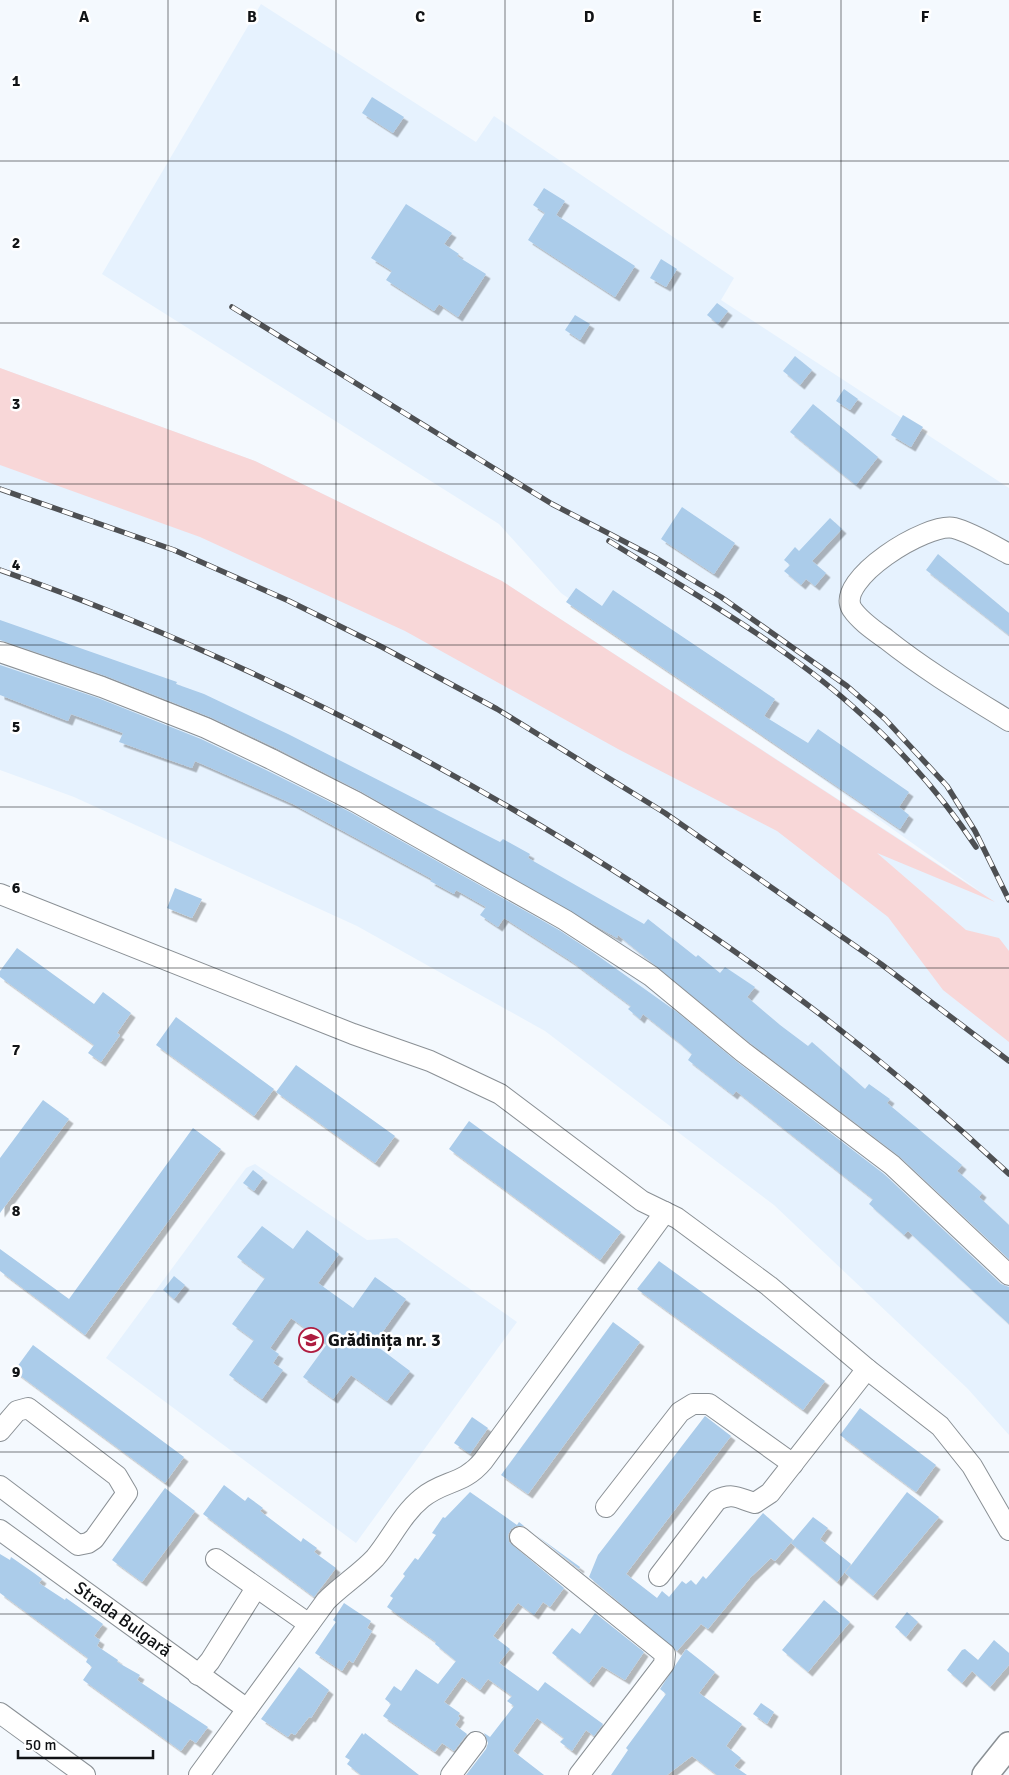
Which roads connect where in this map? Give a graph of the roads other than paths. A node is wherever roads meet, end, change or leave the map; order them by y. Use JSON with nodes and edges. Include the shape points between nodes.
{"nodes":[{"id":1,"x":1009,"y":554,"type":"edge"},
{"id":2,"x":0,"y":652,"type":"edge"},
{"id":3,"x":1009,"y":721,"type":"edge"},
{"id":4,"x":0,"y":894,"type":"edge"},
{"id":5,"x":665,"y":1212,"type":"junction"},
{"id":6,"x":1009,"y":1274,"type":"edge"},
{"id":7,"x":867,"y":1369,"type":"junction"},
{"id":8,"x":0,"y":1431,"type":"edge"},
{"id":9,"x":793,"y":1464,"type":"junction"},
{"id":10,"x":0,"y":1486,"type":"edge"},
{"id":11,"x":606,"y":1507,"type":"dead end"},
{"id":12,"x":0,"y":1530,"type":"edge"},
{"id":13,"x":1009,"y":1530,"type":"edge"},
{"id":14,"x":520,"y":1537,"type":"dead end"},
{"id":15,"x":216,"y":1559,"type":"dead end"},
{"id":16,"x":660,"y":1576,"type":"dead end"},
{"id":17,"x":256,"y":1588,"type":"junction"},
{"id":18,"x":309,"y":1624,"type":"junction"},
{"id":19,"x":198,"y":1675,"type":"junction"},
{"id":20,"x":247,"y":1709,"type":"junction"},
{"id":21,"x":0,"y":1713,"type":"edge"},
{"id":22,"x":476,"y":1742,"type":"dead end"},
{"id":23,"x":1009,"y":1745,"type":"edge"},
{"id":24,"x":85,"y":1775,"type":"edge"},
{"id":25,"x":198,"y":1775,"type":"edge"},
{"id":26,"x":451,"y":1775,"type":"edge"},
{"id":27,"x":580,"y":1775,"type":"edge"},
{"id":28,"x":985,"y":1775,"type":"edge"}],
"edges":[{"from":1,"to":3,"type":"street","via":[[953,528],[929,530],[892,551],[864,574],[851,591],[849,600],[852,609],[868,625],[907,656]]},
{"from":2,"to":6,"type":"street","via":[[102,687],[239,744],[356,802],[565,920],[651,976],[743,1052],[892,1165]]},
{"from":4,"to":5,"type":"street","via":[[462,1076],[500,1094],[642,1201]]},
{"from":5,"to":7,"type":"street","via":[[769,1286]]},
{"from":5,"to":18,"type":"street","via":[[477,1468],[461,1480],[420,1499],[377,1556],[326,1601]]},
{"from":7,"to":9,"type":"street"},
{"from":7,"to":13,"type":"street","via":[[940,1426],[958,1446]]},
{"from":8,"to":10,"type":"street","via":[[17,1411],[28,1408],[117,1476],[127,1493],[94,1539],[78,1545]]},
{"from":9,"to":11,"type":"street","via":[[709,1404],[693,1404],[680,1412]]},
{"from":9,"to":16,"type":"street","via":[[762,1501],[755,1503],[727,1495],[717,1500]]},
{"from":12,"to":19,"type":"street","name":"Strada Bulgară"},
{"from":14,"to":27,"type":"street","via":[[665,1654],[664,1664]]},
{"from":15,"to":17,"type":"street"},
{"from":17,"to":18,"type":"street"},
{"from":17,"to":19,"type":"street"},
{"from":18,"to":20,"type":"street"},
{"from":19,"to":20,"type":"street","name":"Strada Bulgară"},
{"from":20,"to":25,"type":"street"},
{"from":21,"to":24,"type":"street"},
{"from":22,"to":26,"type":"street"},
{"from":23,"to":28,"type":"main road"}]}
